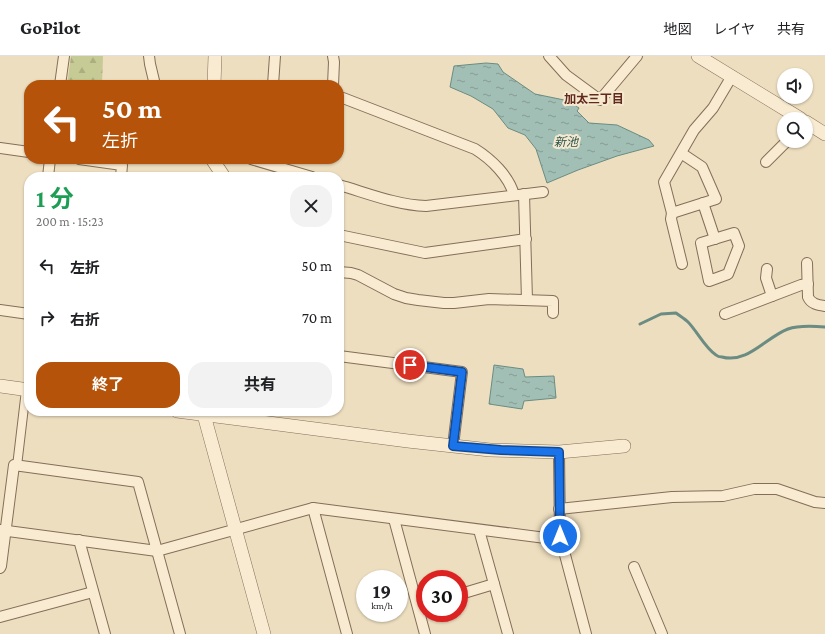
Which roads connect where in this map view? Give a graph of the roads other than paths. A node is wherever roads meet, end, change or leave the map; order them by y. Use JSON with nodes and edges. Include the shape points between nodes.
{"nodes":[{"id":1,"x":64,"y":56,"type":"edge"},
{"id":2,"x":149,"y":56,"type":"edge"},
{"id":3,"x":215,"y":56,"type":"edge"},
{"id":4,"x":275,"y":56,"type":"edge"},
{"id":5,"x":333,"y":56,"type":"edge"},
{"id":6,"x":549,"y":56,"type":"edge"},
{"id":7,"x":637,"y":56,"type":"edge"},
{"id":8,"x":698,"y":56,"type":"edge"},
{"id":9,"x":715,"y":60,"type":"edge"},
{"id":10,"x":732,"y":76,"type":"junction"},
{"id":11,"x":61,"y":80,"type":"edge"},
{"id":12,"x":154,"y":80,"type":"edge"},
{"id":13,"x":214,"y":80,"type":"edge"},
{"id":14,"x":273,"y":80,"type":"edge"},
{"id":15,"x":333,"y":80,"type":"edge"},
{"id":16,"x":344,"y":99,"type":"edge"},
{"id":17,"x":790,"y":112,"type":"edge"},
{"id":18,"x":813,"y":126,"type":"edge"},
{"id":19,"x":825,"y":134,"type":"edge"},
{"id":20,"x":0,"y":148,"type":"edge"},
{"id":21,"x":780,"y":148,"type":"edge"},
{"id":22,"x":24,"y":151,"type":"edge"},
{"id":23,"x":681,"y":153,"type":"junction"},
{"id":24,"x":766,"y":162,"type":"dead end"},
{"id":25,"x":115,"y":164,"type":"edge"},
{"id":26,"x":268,"y":164,"type":"edge"},
{"id":27,"x":121,"y":172,"type":"edge"},
{"id":28,"x":295,"y":172,"type":"edge"},
{"id":29,"x":344,"y":186,"type":"edge"},
{"id":30,"x":543,"y":192,"type":"dead end"},
{"id":31,"x":524,"y":194,"type":"junction"},
{"id":32,"x":514,"y":195,"type":"junction"},
{"id":33,"x":703,"y":203,"type":"junction"},
{"id":34,"x":672,"y":213,"type":"junction"},
{"id":35,"x":344,"y":237,"type":"edge"},
{"id":36,"x":526,"y":239,"type":"junction"},
{"id":37,"x":715,"y":239,"type":"junction"},
{"id":38,"x":807,"y":262,"type":"dead end"},
{"id":39,"x":682,"y":264,"type":"dead end"},
{"id":40,"x":767,"y":269,"type":"dead end"},
{"id":41,"x":344,"y":272,"type":"edge"},
{"id":42,"x":808,"y":284,"type":"junction"},
{"id":43,"x":772,"y":296,"type":"junction"},
{"id":44,"x":527,"y":300,"type":"junction"},
{"id":45,"x":825,"y":306,"type":"edge"},
{"id":46,"x":0,"y":310,"type":"edge"},
{"id":47,"x":24,"y":313,"type":"edge"},
{"id":48,"x":553,"y":313,"type":"dead end"},
{"id":49,"x":725,"y":314,"type":"dead end"},
{"id":50,"x":344,"y":357,"type":"edge"},
{"id":51,"x":0,"y":386,"type":"edge"},
{"id":52,"x":24,"y":389,"type":"edge"},
{"id":53,"x":24,"y":416,"type":"edge"},
{"id":54,"x":205,"y":416,"type":"edge"},
{"id":55,"x":227,"y":416,"type":"edge"},
{"id":56,"x":453,"y":446,"type":"junction"},
{"id":57,"x":624,"y":446,"type":"dead end"},
{"id":58,"x":559,"y":452,"type":"junction"},
{"id":59,"x":17,"y":466,"type":"junction"},
{"id":60,"x":825,"y":503,"type":"edge"},
{"id":61,"x":313,"y":508,"type":"junction"},
{"id":62,"x":559,"y":509,"type":"junction"},
{"id":63,"x":394,"y":518,"type":"junction"},
{"id":64,"x":235,"y":529,"type":"junction"},
{"id":65,"x":3,"y":530,"type":"edge"},
{"id":66,"x":479,"y":530,"type":"junction"},
{"id":67,"x":79,"y":540,"type":"junction"},
{"id":68,"x":560,"y":540,"type":"junction"},
{"id":69,"x":157,"y":551,"type":"junction"},
{"id":70,"x":634,"y":567,"type":"dead end"},
{"id":71,"x":0,"y":568,"type":"edge"},
{"id":72,"x":494,"y":584,"type":"junction"},
{"id":73,"x":93,"y":592,"type":"junction"},
{"id":74,"x":468,"y":592,"type":"edge"},
{"id":75,"x":0,"y":617,"type":"edge"},
{"id":76,"x":105,"y":634,"type":"edge"},
{"id":77,"x":180,"y":634,"type":"edge"},
{"id":78,"x":264,"y":634,"type":"edge"},
{"id":79,"x":347,"y":634,"type":"edge"},
{"id":80,"x":426,"y":634,"type":"edge"},
{"id":81,"x":508,"y":634,"type":"edge"},
{"id":82,"x":586,"y":634,"type":"edge"},
{"id":83,"x":662,"y":634,"type":"edge"}],
"edges":[{"from":1,"to":11,"type":"street"},
{"from":2,"to":12,"type":"street"},
{"from":3,"to":13,"type":"street"},
{"from":4,"to":14,"type":"street"},
{"from":5,"to":15,"type":"street"},
{"from":6,"to":7,"type":"street","via":[[566,75],[600,100]]},
{"from":8,"to":9,"type":"street"},
{"from":9,"to":10,"type":"street"},
{"from":10,"to":17,"type":"street"},
{"from":10,"to":23,"type":"street","via":[[714,108],[694,130]]},
{"from":16,"to":32,"type":"street","via":[[475,149],[495,164],[512,187]]},
{"from":18,"to":19,"type":"street"},
{"from":20,"to":22,"type":"street"},
{"from":21,"to":24,"type":"street"},
{"from":23,"to":33,"type":"street","via":[[702,167],[716,199]]},
{"from":23,"to":34,"type":"street","via":[[664,182]]},
{"from":25,"to":27,"type":"street","via":[[122,165]]},
{"from":26,"to":28,"type":"street"},
{"from":29,"to":32,"type":"street","via":[[398,202],[426,206]]},
{"from":30,"to":31,"type":"street"},
{"from":31,"to":32,"type":"street"},
{"from":31,"to":36,"type":"street"},
{"from":33,"to":34,"type":"street"},
{"from":33,"to":37,"type":"street"},
{"from":34,"to":39,"type":"street"},
{"from":35,"to":36,"type":"street","via":[[425,253]]},
{"from":36,"to":44,"type":"street"},
{"from":37,"to":37,"type":"street","via":[[701,243],[709,281],[728,274],[739,246],[734,233]]},
{"from":38,"to":42,"type":"street"},
{"from":40,"to":43,"type":"street","via":[[766,278]]},
{"from":41,"to":44,"type":"street","via":[[358,275],[394,294],[418,300],[454,303],[489,299]]},
{"from":42,"to":43,"type":"street"},
{"from":42,"to":45,"type":"street","via":[[810,300],[817,305]]},
{"from":43,"to":49,"type":"street"},
{"from":44,"to":48,"type":"street","via":[[553,301]]},
{"from":46,"to":47,"type":"street"},
{"from":50,"to":56,"type":"street","via":[[462,372]]},
{"from":51,"to":52,"type":"street"},
{"from":53,"to":59,"type":"street"},
{"from":54,"to":64,"type":"street"},
{"from":55,"to":56,"type":"street"},
{"from":56,"to":58,"type":"street"},
{"from":57,"to":58,"type":"street"},
{"from":58,"to":62,"type":"street"},
{"from":59,"to":65,"type":"street","via":[[14,465]]},
{"from":59,"to":69,"type":"street","via":[[138,482]]},
{"from":60,"to":62,"type":"street","via":[[777,489],[754,489],[723,496],[672,498]]},
{"from":61,"to":63,"type":"street"},
{"from":61,"to":64,"type":"street"},
{"from":61,"to":79,"type":"street"},
{"from":62,"to":68,"type":"street"},
{"from":63,"to":66,"type":"street"},
{"from":63,"to":80,"type":"street"},
{"from":64,"to":69,"type":"street"},
{"from":64,"to":78,"type":"street"},
{"from":65,"to":67,"type":"street"},
{"from":65,"to":71,"type":"street"},
{"from":66,"to":68,"type":"street"},
{"from":66,"to":72,"type":"street"},
{"from":67,"to":69,"type":"street"},
{"from":67,"to":73,"type":"street"},
{"from":68,"to":82,"type":"street"},
{"from":69,"to":77,"type":"street"},
{"from":70,"to":83,"type":"street"},
{"from":72,"to":74,"type":"street"},
{"from":72,"to":81,"type":"street"},
{"from":73,"to":75,"type":"street"},
{"from":73,"to":76,"type":"street"}]}
